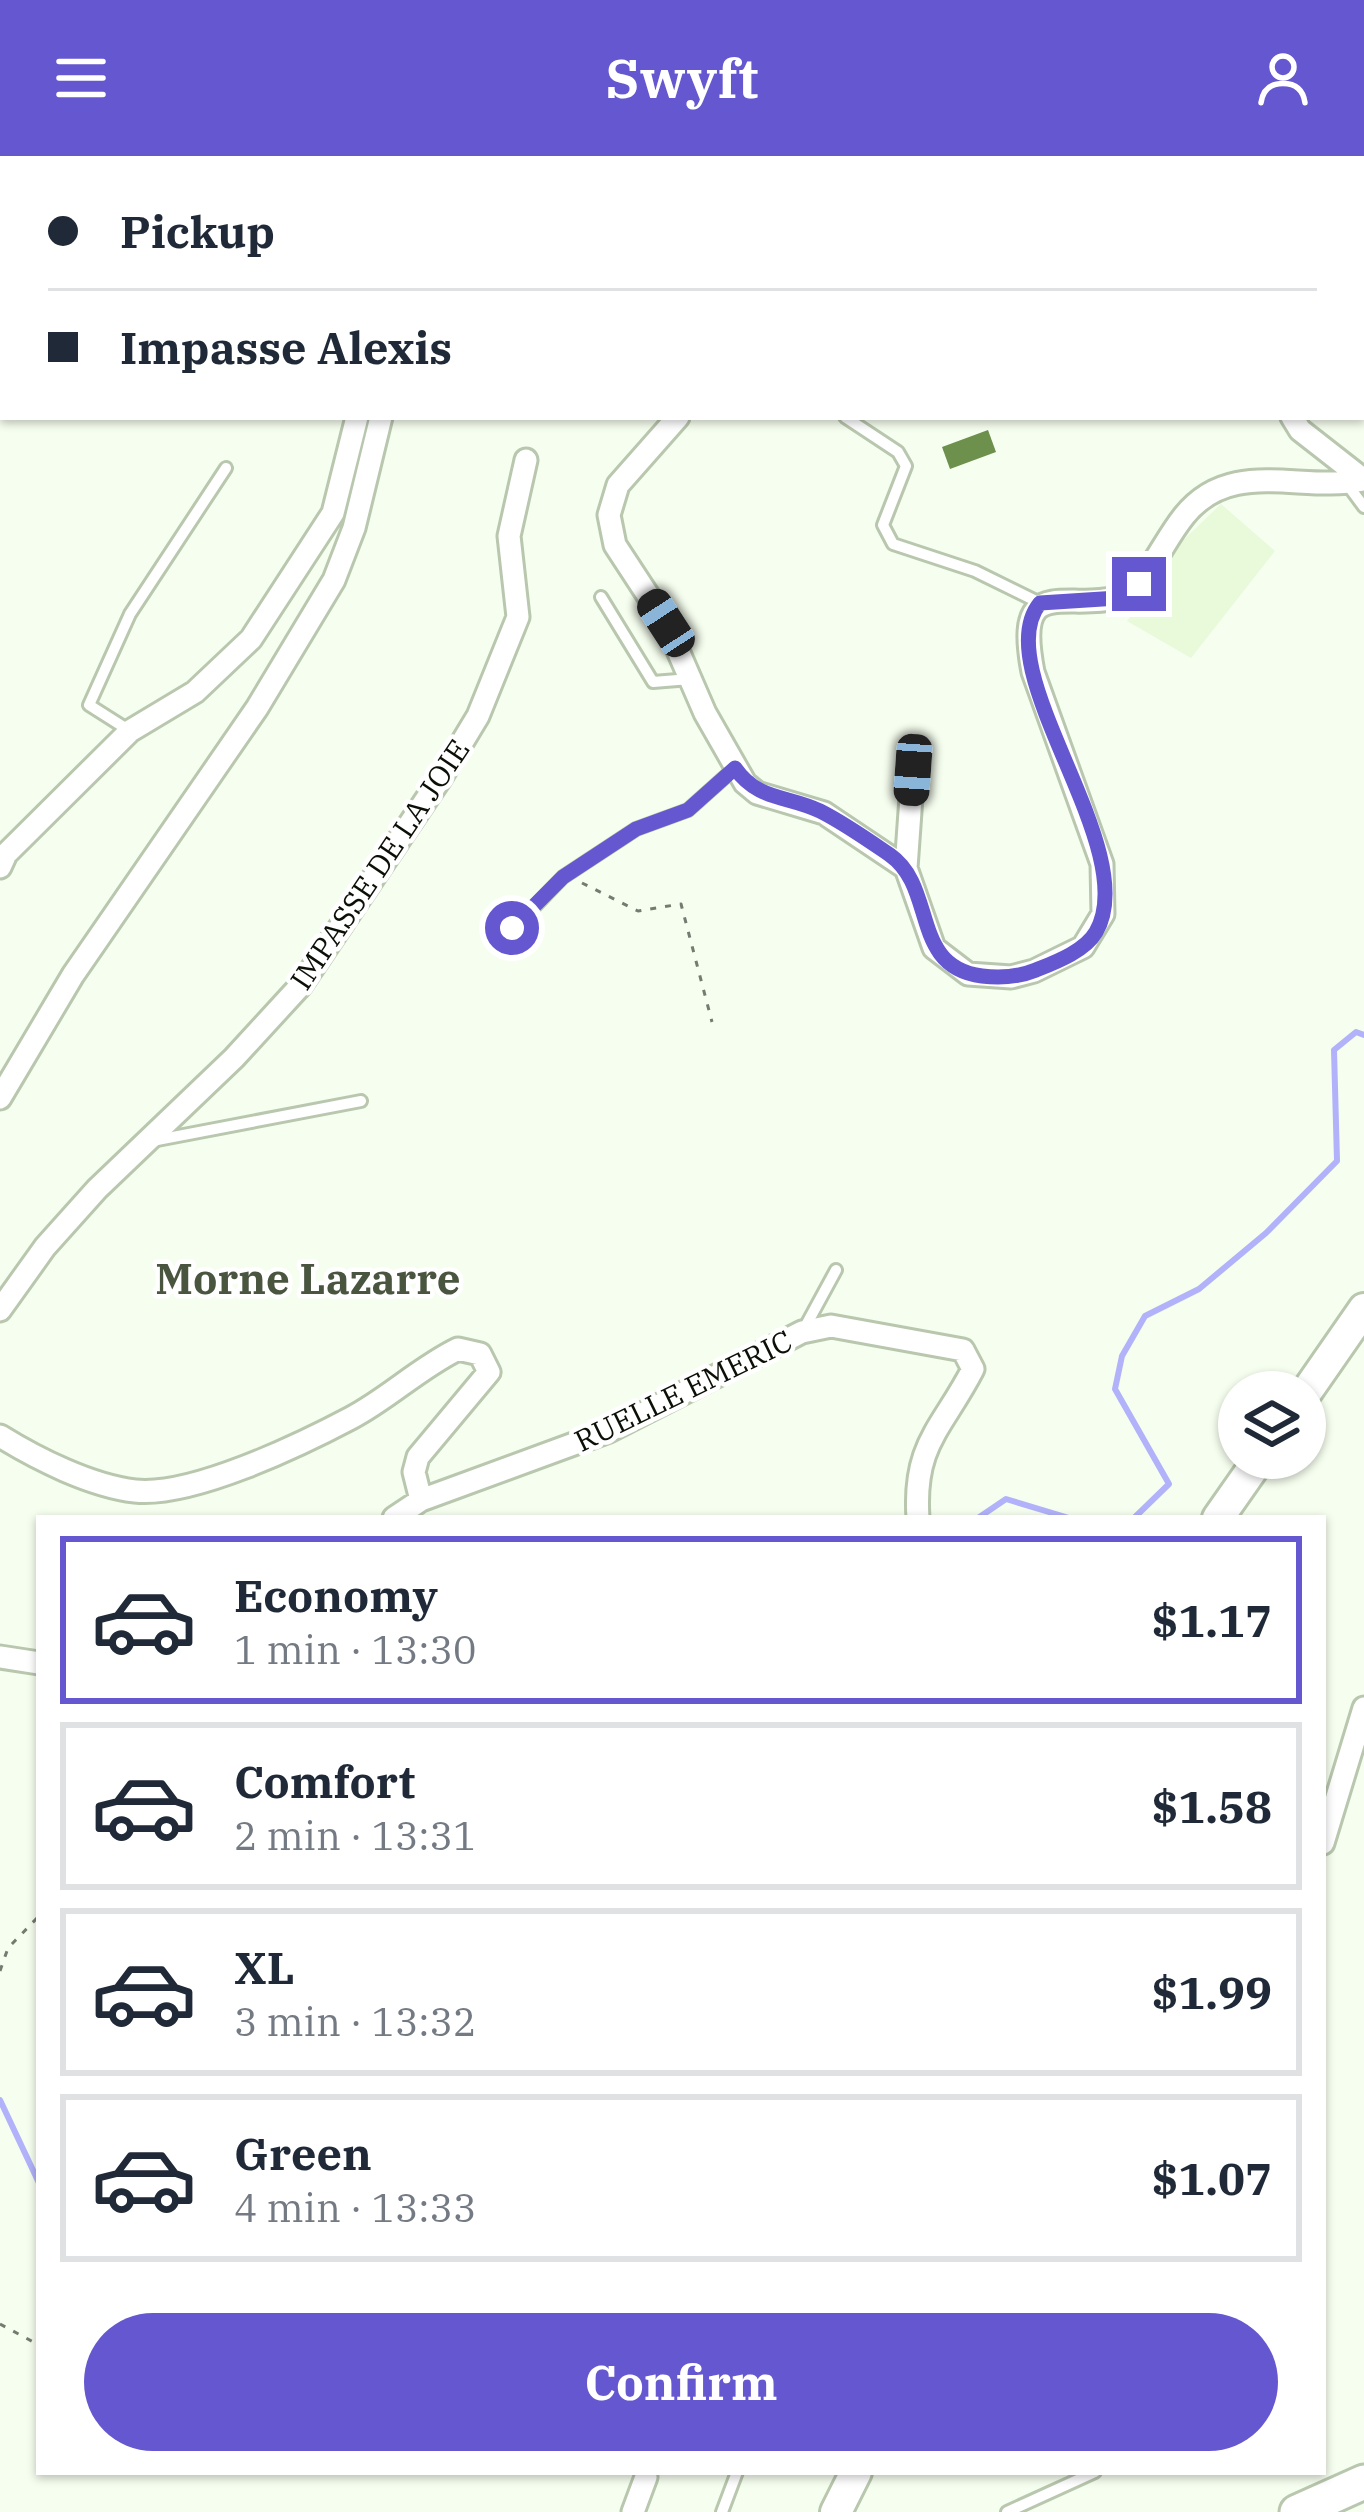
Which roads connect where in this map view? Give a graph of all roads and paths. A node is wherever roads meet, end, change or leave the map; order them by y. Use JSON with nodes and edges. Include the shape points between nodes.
{"nodes":[{"id":1,"x":356,"y":420,"type":"edge"},
{"id":2,"x":380,"y":420,"type":"edge"},
{"id":3,"x":675,"y":420,"type":"edge"},
{"id":4,"x":850,"y":420,"type":"edge"},
{"id":5,"x":1294,"y":420,"type":"edge"},
{"id":6,"x":526,"y":460,"type":"dead end"},
{"id":7,"x":226,"y":468,"type":"dead end"},
{"id":8,"x":1358,"y":481,"type":"edge"},
{"id":9,"x":1364,"y":507,"type":"edge"},
{"id":10,"x":602,"y":597,"type":"dead end"},
{"id":11,"x":1040,"y":603,"type":"junction"},
{"id":12,"x":690,"y":679,"type":"junction"},
{"id":13,"x":130,"y":731,"type":"junction"},
{"id":14,"x":735,"y":768,"type":"junction"},
{"id":15,"x":913,"y":770,"type":"dead end"},
{"id":16,"x":0,"y":867,"type":"edge"},
{"id":17,"x":906,"y":868,"type":"junction"},
{"id":18,"x":563,"y":877,"type":"junction"},
{"id":19,"x":512,"y":928,"type":"dead end"},
{"id":20,"x":712,"y":1022,"type":"dead end"},
{"id":21,"x":0,"y":1098,"type":"edge"},
{"id":22,"x":361,"y":1101,"type":"dead end"},
{"id":23,"x":140,"y":1144,"type":"junction"},
{"id":24,"x":836,"y":1270,"type":"dead end"},
{"id":25,"x":1364,"y":1309,"type":"edge"},
{"id":26,"x":0,"y":1310,"type":"edge"},
{"id":27,"x":802,"y":1332,"type":"junction"},
{"id":28,"x":1321,"y":1371,"type":"edge"},
{"id":29,"x":0,"y":1436,"type":"edge"},
{"id":30,"x":1245,"y":1479,"type":"edge"},
{"id":31,"x":421,"y":1500,"type":"junction"},
{"id":32,"x":398,"y":1515,"type":"edge"},
{"id":33,"x":918,"y":1515,"type":"edge"},
{"id":34,"x":1220,"y":1515,"type":"edge"},
{"id":35,"x":0,"y":1657,"type":"edge"},
{"id":36,"x":36,"y":1663,"type":"edge"},
{"id":37,"x":1364,"y":1708,"type":"edge"},
{"id":38,"x":1333,"y":1766,"type":"edge"},
{"id":39,"x":1326,"y":1820,"type":"edge"},
{"id":40,"x":36,"y":1919,"type":"edge"},
{"id":41,"x":0,"y":1971,"type":"edge"},
{"id":42,"x":0,"y":2324,"type":"edge"},
{"id":43,"x":36,"y":2342,"type":"edge"},
{"id":44,"x":736,"y":2475,"type":"edge"},
{"id":45,"x":854,"y":2475,"type":"edge"},
{"id":46,"x":1088,"y":2475,"type":"edge"},
{"id":47,"x":646,"y":2477,"type":"dead end"},
{"id":48,"x":1364,"y":2482,"type":"edge"},
{"id":49,"x":1364,"y":2502,"type":"edge"},
{"id":50,"x":633,"y":2512,"type":"edge"},
{"id":51,"x":722,"y":2512,"type":"edge"},
{"id":52,"x":836,"y":2512,"type":"edge"},
{"id":53,"x":1006,"y":2512,"type":"edge"},
{"id":54,"x":1297,"y":2512,"type":"edge"},
{"id":55,"x":1341,"y":2512,"type":"edge"}],
"edges":[{"from":1,"to":13,"type":"street","via":[[333,513],[251,639],[196,692]]},
{"from":2,"to":21,"type":"street","via":[[334,580]]},
{"from":3,"to":12,"type":"street","via":[[619,485],[609,515],[615,545],[666,623]]},
{"from":4,"to":11,"type":"lane","via":[[906,466],[883,525],[893,544]]},
{"from":5,"to":8,"type":"street"},
{"from":6,"to":23,"type":"street","name":"IMPASSE DE LA JOIE","via":[[508,536],[518,617],[478,716],[301,985]]},
{"from":7,"to":13,"type":"lane","via":[[130,614],[89,705]]},
{"from":8,"to":9,"type":"lane"},
{"from":8,"to":11,"type":"street","via":[[1268,478],[1219,489],[1186,514],[1128,594]]},
{"from":10,"to":12,"type":"lane","via":[[652,682]]},
{"from":11,"to":17,"type":"street","via":[[1028,643],[1102,864],[1096,933],[1034,971],[968,974],[934,948]]},
{"from":12,"to":14,"type":"street"},
{"from":13,"to":16,"type":"street"},
{"from":14,"to":17,"type":"street","via":[[758,793],[824,813]]},
{"from":14,"to":18,"type":"lane","via":[[688,810],[636,829]]},
{"from":15,"to":17,"type":"street"},
{"from":18,"to":19,"type":"lane"},
{"from":18,"to":20,"type":"path","via":[[638,911],[681,904]]},
{"from":22,"to":23,"type":"lane"},
{"from":23,"to":26,"type":"street","name":"IMPASSE DE LA JOIE","via":[[45,1247]]},
{"from":24,"to":27,"type":"lane"},
{"from":25,"to":28,"type":"street"},
{"from":27,"to":31,"type":"street","name":"RUELLE EMERIC","via":[[609,1431]]},
{"from":27,"to":33,"type":"street","name":"RUELLE EMERIC","via":[[831,1326],[964,1351],[973,1369],[929,1435]]},
{"from":29,"to":31,"type":"street","via":[[85,1477],[136,1491],[177,1486],[353,1417],[458,1349],[481,1354],[488,1372],[418,1457]]},
{"from":30,"to":34,"type":"street"},
{"from":31,"to":32,"type":"street","name":"RUELLE EMERIC"},
{"from":35,"to":36,"type":"street"},
{"from":37,"to":38,"type":"street"},
{"from":38,"to":39,"type":"street"},
{"from":40,"to":41,"type":"path","via":[[8,1948]]},
{"from":42,"to":43,"type":"path"},
{"from":44,"to":51,"type":"lane"},
{"from":45,"to":52,"type":"street"},
{"from":46,"to":53,"type":"lane"},
{"from":47,"to":50,"type":"street"},
{"from":48,"to":54,"type":"main road"},
{"from":49,"to":55,"type":"main road"}]}
